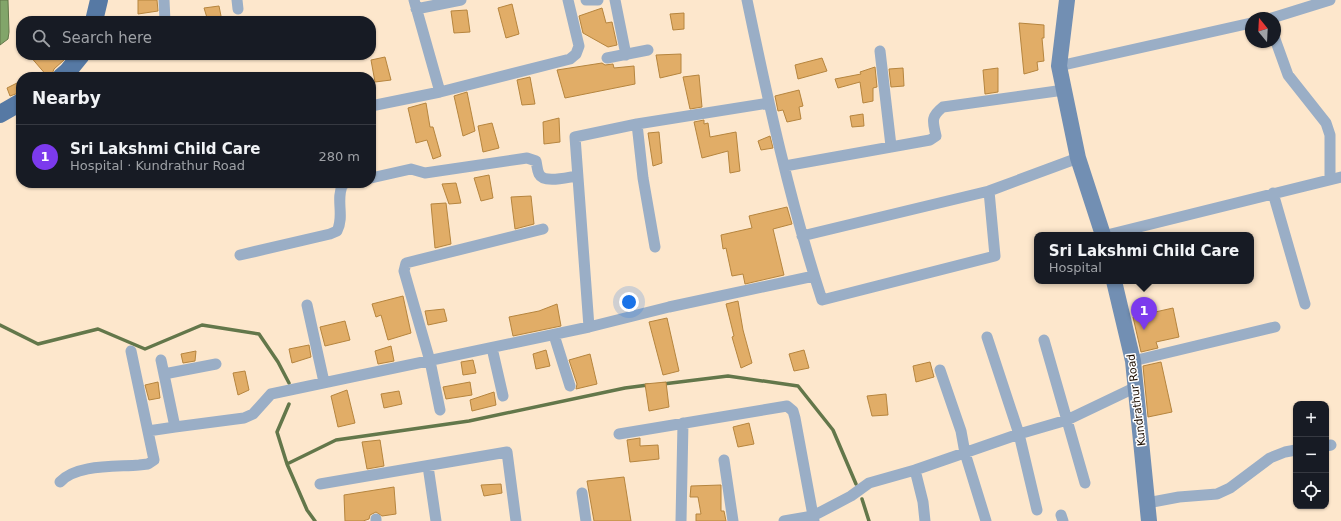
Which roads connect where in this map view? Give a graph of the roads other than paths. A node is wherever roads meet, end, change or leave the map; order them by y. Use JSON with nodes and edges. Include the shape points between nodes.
{"nodes":[{"id":1,"x":99,"y":0,"type":"edge"},
{"id":2,"x":164,"y":0,"type":"edge"},
{"id":3,"x":461,"y":0,"type":"edge"},
{"id":4,"x":568,"y":0,"type":"edge"},
{"id":5,"x":586,"y":0,"type":"edge"},
{"id":6,"x":598,"y":0,"type":"edge"},
{"id":7,"x":615,"y":0,"type":"edge"},
{"id":8,"x":747,"y":0,"type":"edge"},
{"id":9,"x":1068,"y":0,"type":"edge"},
{"id":10,"x":1330,"y":0,"type":"edge"},
{"id":11,"x":1319,"y":2,"type":"edge"},
{"id":12,"x":415,"y":5,"type":"edge"},
{"id":13,"x":1281,"y":15,"type":"edge"},
{"id":14,"x":95,"y":16,"type":"edge"},
{"id":15,"x":165,"y":16,"type":"edge"},
{"id":16,"x":1245,"y":24,"type":"edge"},
{"id":17,"x":1278,"y":48,"type":"edge"},
{"id":18,"x":648,"y":50,"type":"dead end"},
{"id":19,"x":880,"y":51,"type":"dead end"},
{"id":20,"x":626,"y":55,"type":"junction"},
{"id":21,"x":606,"y":58,"type":"dead end"},
{"id":22,"x":76,"y":60,"type":"edge"},
{"id":23,"x":1059,"y":66,"type":"junction"},
{"id":24,"x":66,"y":72,"type":"edge"},
{"id":25,"x":1064,"y":90,"type":"junction"},
{"id":26,"x":440,"y":92,"type":"junction"},
{"id":27,"x":769,"y":104,"type":"junction"},
{"id":28,"x":16,"y":105,"type":"edge"},
{"id":29,"x":376,"y":105,"type":"edge"},
{"id":30,"x":0,"y":114,"type":"edge"},
{"id":31,"x":637,"y":124,"type":"junction"},
{"id":32,"x":891,"y":146,"type":"junction"},
{"id":33,"x":1078,"y":158,"type":"junction"},
{"id":34,"x":785,"y":166,"type":"junction"},
{"id":35,"x":577,"y":176,"type":"junction"},
{"id":36,"x":376,"y":177,"type":"edge"},
{"id":37,"x":1336,"y":178,"type":"edge"},
{"id":38,"x":342,"y":188,"type":"edge"},
{"id":39,"x":989,"y":191,"type":"junction"},
{"id":40,"x":1273,"y":193,"type":"junction"},
{"id":41,"x":542,"y":229,"type":"dead end"},
{"id":42,"x":1101,"y":232,"type":"edge"},
{"id":43,"x":1119,"y":232,"type":"edge"},
{"id":44,"x":802,"y":236,"type":"junction"},
{"id":45,"x":655,"y":247,"type":"dead end"},
{"id":46,"x":240,"y":255,"type":"dead end"},
{"id":47,"x":814,"y":276,"type":"junction"},
{"id":48,"x":1115,"y":284,"type":"edge"},
{"id":49,"x":1305,"y":304,"type":"dead end"},
{"id":50,"x":307,"y":305,"type":"dead end"},
{"id":51,"x":589,"y":327,"type":"junction"},
{"id":52,"x":1275,"y":327,"type":"dead end"},
{"id":53,"x":554,"y":335,"type":"junction"},
{"id":54,"x":987,"y":337,"type":"dead end"},
{"id":55,"x":1044,"y":340,"type":"dead end"},
{"id":56,"x":492,"y":348,"type":"junction"},
{"id":57,"x":131,"y":351,"type":"dead end"},
{"id":58,"x":161,"y":360,"type":"dead end"},
{"id":59,"x":430,"y":361,"type":"junction"},
{"id":60,"x":1132,"y":361,"type":"junction"},
{"id":61,"x":216,"y":364,"type":"dead end"},
{"id":62,"x":940,"y":370,"type":"dead end"},
{"id":63,"x":164,"y":374,"type":"junction"},
{"id":64,"x":324,"y":382,"type":"junction"},
{"id":65,"x":570,"y":386,"type":"dead end"},
{"id":66,"x":1134,"y":388,"type":"junction"},
{"id":67,"x":503,"y":396,"type":"dead end"},
{"id":68,"x":440,"y":410,"type":"dead end"},
{"id":69,"x":1067,"y":420,"type":"junction"},
{"id":70,"x":683,"y":423,"type":"junction"},
{"id":71,"x":175,"y":427,"type":"junction"},
{"id":72,"x":148,"y":431,"type":"junction"},
{"id":73,"x":620,"y":434,"type":"dead end"},
{"id":74,"x":1019,"y":434,"type":"junction"},
{"id":75,"x":1293,"y":451,"type":"edge"},
{"id":76,"x":965,"y":453,"type":"junction"},
{"id":77,"x":724,"y":460,"type":"dead end"},
{"id":78,"x":428,"y":466,"type":"junction"},
{"id":79,"x":915,"y":470,"type":"junction"},
{"id":80,"x":60,"y":482,"type":"dead end"},
{"id":81,"x":1085,"y":483,"type":"dead end"},
{"id":82,"x":320,"y":484,"type":"dead end"},
{"id":83,"x":582,"y":493,"type":"dead end"},
{"id":84,"x":1147,"y":503,"type":"junction"},
{"id":85,"x":1037,"y":510,"type":"dead end"},
{"id":86,"x":813,"y":519,"type":"edge"},
{"id":87,"x":436,"y":521,"type":"edge"},
{"id":88,"x":516,"y":521,"type":"edge"},
{"id":89,"x":586,"y":521,"type":"edge"},
{"id":90,"x":681,"y":521,"type":"edge"},
{"id":91,"x":733,"y":521,"type":"edge"},
{"id":92,"x":784,"y":521,"type":"edge"},
{"id":93,"x":925,"y":521,"type":"edge"},
{"id":94,"x":986,"y":521,"type":"edge"},
{"id":95,"x":1149,"y":521,"type":"edge"}],
"edges":[{"from":1,"to":14,"type":"main road"},
{"from":2,"to":15,"type":"street"},
{"from":3,"to":12,"type":"street"},
{"from":4,"to":26,"type":"street","via":[[579,46],[576,54],[570,58]]},
{"from":5,"to":6,"type":"street"},
{"from":7,"to":20,"type":"street"},
{"from":8,"to":27,"type":"street"},
{"from":9,"to":23,"type":"street"},
{"from":10,"to":11,"type":"street"},
{"from":11,"to":13,"type":"street"},
{"from":12,"to":26,"type":"street"},
{"from":16,"to":23,"type":"street"},
{"from":17,"to":37,"type":"street","via":[[1288,75],[1326,124]]},
{"from":18,"to":20,"type":"street"},
{"from":19,"to":32,"type":"street"},
{"from":20,"to":21,"type":"street"},
{"from":22,"to":24,"type":"main road"},
{"from":23,"to":25,"type":"street"},
{"from":25,"to":32,"type":"street","via":[[942,107],[935,113],[933,120],[936,136],[930,140]]},
{"from":25,"to":33,"type":"street"},
{"from":26,"to":29,"type":"street"},
{"from":27,"to":31,"type":"street"},
{"from":27,"to":34,"type":"street"},
{"from":28,"to":30,"type":"main road"},
{"from":31,"to":35,"type":"street","via":[[575,137]]},
{"from":31,"to":45,"type":"street"},
{"from":32,"to":34,"type":"street"},
{"from":33,"to":39,"type":"street"},
{"from":33,"to":42,"type":"street"},
{"from":34,"to":44,"type":"street"},
{"from":35,"to":36,"type":"street","via":[[542,178],[536,161],[527,158],[425,172],[412,169]]},
{"from":35,"to":51,"type":"street"},
{"from":37,"to":40,"type":"street"},
{"from":38,"to":46,"type":"street","via":[[341,220],[337,231]]},
{"from":39,"to":44,"type":"street"},
{"from":39,"to":47,"type":"street","via":[[995,256],[822,300]]},
{"from":40,"to":43,"type":"street"},
{"from":40,"to":49,"type":"street"},
{"from":41,"to":59,"type":"street","via":[[406,263],[404,271]]},
{"from":44,"to":47,"type":"street"},
{"from":47,"to":51,"type":"street"},
{"from":48,"to":60,"type":"street","name":"Kundrathur Road"},
{"from":50,"to":64,"type":"street"},
{"from":51,"to":53,"type":"street"},
{"from":52,"to":60,"type":"street"},
{"from":53,"to":56,"type":"street"},
{"from":53,"to":65,"type":"street"},
{"from":54,"to":74,"type":"street"},
{"from":55,"to":69,"type":"street"},
{"from":56,"to":59,"type":"street"},
{"from":56,"to":67,"type":"street"},
{"from":57,"to":72,"type":"street"},
{"from":58,"to":63,"type":"street"},
{"from":59,"to":64,"type":"street"},
{"from":59,"to":68,"type":"street"},
{"from":60,"to":66,"type":"street","name":"Kundrathur Road"},
{"from":61,"to":63,"type":"street"},
{"from":62,"to":76,"type":"street","via":[[961,431]]},
{"from":63,"to":71,"type":"street"},
{"from":64,"to":71,"type":"street","via":[[271,394],[253,414],[244,418]]},
{"from":66,"to":69,"type":"street"},
{"from":66,"to":84,"type":"street","name":"Kundrathur Road"},
{"from":69,"to":74,"type":"street"},
{"from":69,"to":81,"type":"street"},
{"from":70,"to":73,"type":"street"},
{"from":70,"to":86,"type":"street","via":[[787,406],[793,411],[795,418]]},
{"from":70,"to":90,"type":"street"},
{"from":71,"to":72,"type":"street"},
{"from":72,"to":80,"type":"street","via":[[154,455],[154,460],[148,464],[83,469],[64,477]]},
{"from":74,"to":76,"type":"street"},
{"from":74,"to":85,"type":"street"},
{"from":75,"to":84,"type":"street","via":[[1270,458],[1230,488],[1217,494]]},
{"from":76,"to":79,"type":"street"},
{"from":76,"to":94,"type":"street"},
{"from":77,"to":91,"type":"street"},
{"from":78,"to":82,"type":"street"},
{"from":78,"to":87,"type":"street"},
{"from":78,"to":88,"type":"street","via":[[507,452]]},
{"from":79,"to":86,"type":"street","via":[[869,484]]},
{"from":79,"to":93,"type":"street"},
{"from":83,"to":89,"type":"street"},
{"from":84,"to":95,"type":"street","name":"Kundrathur Road"},
{"from":86,"to":92,"type":"street"}]}
